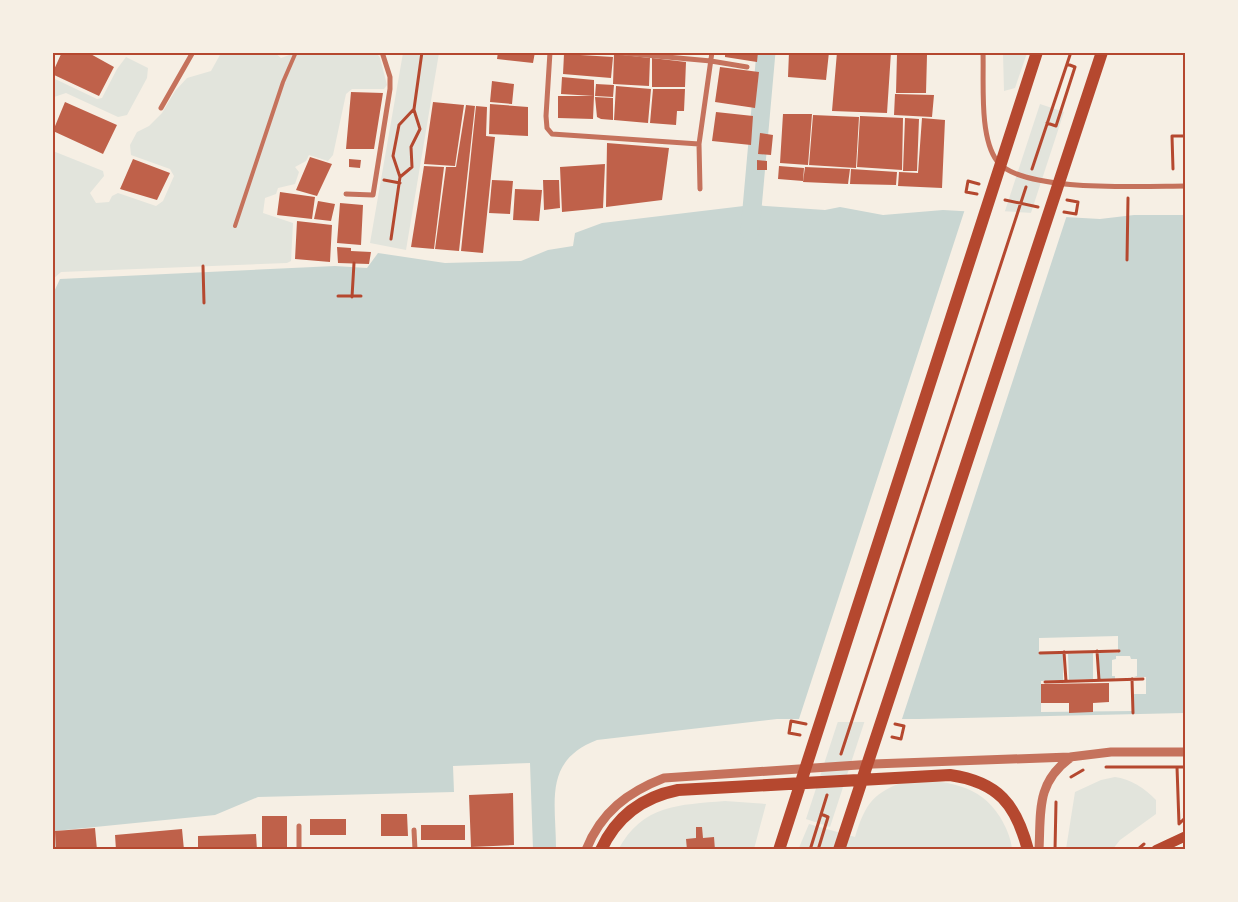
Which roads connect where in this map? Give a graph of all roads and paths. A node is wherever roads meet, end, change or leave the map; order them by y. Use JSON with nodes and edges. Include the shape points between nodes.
{"nodes":[{"id":1,"x":193,"y":52,"type":"edge"},
{"id":2,"x":296,"y":52,"type":"edge"},
{"id":3,"x":382,"y":52,"type":"edge"},
{"id":4,"x":422,"y":52,"type":"edge"},
{"id":5,"x":550,"y":52,"type":"edge"},
{"id":6,"x":612,"y":52,"type":"edge"},
{"id":7,"x":712,"y":52,"type":"edge"},
{"id":8,"x":983,"y":52,"type":"edge"},
{"id":9,"x":1037,"y":52,"type":"edge"},
{"id":10,"x":1071,"y":52,"type":"edge"},
{"id":11,"x":1102,"y":52,"type":"edge"},
{"id":12,"x":711,"y":61,"type":"junction"},
{"id":13,"x":1067,"y":64,"type":"junction"},
{"id":14,"x":747,"y":67,"type":"dead end"},
{"id":15,"x":161,"y":108,"type":"dead end"},
{"id":16,"x":414,"y":109,"type":"junction"},
{"id":17,"x":1047,"y":123,"type":"junction"},
{"id":18,"x":1186,"y":136,"type":"edge"},
{"id":19,"x":699,"y":144,"type":"junction"},
{"id":20,"x":1032,"y":170,"type":"dead end"},
{"id":21,"x":1173,"y":170,"type":"dead end"},
{"id":22,"x":400,"y":177,"type":"junction"},
{"id":23,"x":1029,"y":179,"type":"dead end"},
{"id":24,"x":1186,"y":186,"type":"edge"},
{"id":25,"x":700,"y":188,"type":"dead end"},
{"id":26,"x":977,"y":191,"type":"dead end"},
{"id":27,"x":346,"y":194,"type":"dead end"},
{"id":28,"x":985,"y":196,"type":"dead end"},
{"id":29,"x":1128,"y":198,"type":"dead end"},
{"id":30,"x":1002,"y":200,"type":"dead end"},
{"id":31,"x":1046,"y":208,"type":"dead end"},
{"id":32,"x":1063,"y":211,"type":"joint"},
{"id":33,"x":235,"y":226,"type":"dead end"},
{"id":34,"x":390,"y":239,"type":"dead end"},
{"id":35,"x":1127,"y":260,"type":"dead end"},
{"id":36,"x":354,"y":263,"type":"dead end"},
{"id":37,"x":203,"y":266,"type":"dead end"},
{"id":38,"x":338,"y":296,"type":"dead end"},
{"id":39,"x":361,"y":296,"type":"dead end"},
{"id":40,"x":352,"y":297,"type":"junction"},
{"id":41,"x":204,"y":303,"type":"dead end"},
{"id":42,"x":1097,"y":651,"type":"junction"},
{"id":43,"x":1119,"y":651,"type":"dead end"},
{"id":44,"x":1064,"y":652,"type":"junction"},
{"id":45,"x":1040,"y":653,"type":"dead end"},
{"id":46,"x":1132,"y":679,"type":"junction"},
{"id":47,"x":1143,"y":679,"type":"dead end"},
{"id":48,"x":1099,"y":680,"type":"junction"},
{"id":49,"x":1066,"y":681,"type":"junction"},
{"id":50,"x":1045,"y":682,"type":"dead end"},
{"id":51,"x":1133,"y":713,"type":"dead end"},
{"id":52,"x":801,"y":727,"type":"dead end"},
{"id":53,"x":805,"y":734,"type":"dead end"},
{"id":54,"x":1186,"y":752,"type":"edge"},
{"id":55,"x":1070,"y":757,"type":"junction"},
{"id":56,"x":839,"y":759,"type":"dead end"},
{"id":57,"x":1097,"y":767,"type":"dead end"},
{"id":58,"x":1177,"y":767,"type":"junction"},
{"id":59,"x":1186,"y":767,"type":"edge"},
{"id":60,"x":1087,"y":768,"type":"dead end"},
{"id":61,"x":1067,"y":779,"type":"dead end"},
{"id":62,"x":830,"y":786,"type":"dead end"},
{"id":63,"x":1057,"y":795,"type":"dead end"},
{"id":64,"x":821,"y":814,"type":"junction"},
{"id":65,"x":1179,"y":824,"type":"dead end"},
{"id":66,"x":298,"y":826,"type":"dead end"},
{"id":67,"x":414,"y":830,"type":"dead end"},
{"id":68,"x":1186,"y":836,"type":"edge"},
{"id":69,"x":299,"y":850,"type":"edge"},
{"id":70,"x":414,"y":850,"type":"edge"},
{"id":71,"x":586,"y":850,"type":"edge"},
{"id":72,"x":601,"y":850,"type":"edge"},
{"id":73,"x":779,"y":850,"type":"edge"},
{"id":74,"x":810,"y":850,"type":"edge"},
{"id":75,"x":818,"y":850,"type":"edge"},
{"id":76,"x":838,"y":850,"type":"edge"},
{"id":77,"x":1028,"y":850,"type":"edge"},
{"id":78,"x":1039,"y":850,"type":"edge"},
{"id":79,"x":1056,"y":850,"type":"edge"},
{"id":80,"x":1156,"y":850,"type":"edge"}],
"edges":[{"from":1,"to":15,"type":"street"},
{"from":2,"to":33,"type":"lane"},
{"from":3,"to":27,"type":"street","via":[[390,89],[372,195]]},
{"from":4,"to":16,"type":"path"},
{"from":5,"to":19,"type":"street","via":[[547,128],[552,134]]},
{"from":6,"to":12,"type":"street"},
{"from":7,"to":12,"type":"street"},
{"from":8,"to":24,"type":"street","via":[[987,137],[996,161],[1011,174],[1029,180],[1071,184]]},
{"from":9,"to":73,"type":"main road"},
{"from":10,"to":13,"type":"path"},
{"from":11,"to":76,"type":"main road"},
{"from":12,"to":14,"type":"street"},
{"from":12,"to":19,"type":"street"},
{"from":13,"to":17,"type":"path"},
{"from":13,"to":17,"type":"path","via":[[1075,67],[1056,126]]},
{"from":16,"to":22,"type":"path","via":[[399,125],[393,156]]},
{"from":16,"to":22,"type":"path","via":[[420,129],[411,147],[412,167]]},
{"from":17,"to":20,"type":"path"},
{"from":18,"to":21,"type":"path","via":[[1172,136]]},
{"from":19,"to":25,"type":"street"},
{"from":22,"to":34,"type":"path"},
{"from":23,"to":56,"type":"path"},
{"from":26,"to":28,"type":"path","via":[[979,183],[968,181],[966,192]]},
{"from":29,"to":35,"type":"path"},
{"from":30,"to":31,"type":"path"},
{"from":32,"to":32,"type":"path","via":[[1067,200],[1078,202],[1076,214]]},
{"from":36,"to":40,"type":"path"},
{"from":37,"to":41,"type":"path"},
{"from":38,"to":40,"type":"path"},
{"from":39,"to":40,"type":"path"},
{"from":42,"to":43,"type":"path"},
{"from":42,"to":44,"type":"path"},
{"from":42,"to":48,"type":"path"},
{"from":44,"to":45,"type":"path"},
{"from":44,"to":49,"type":"path"},
{"from":46,"to":47,"type":"path"},
{"from":46,"to":48,"type":"path"},
{"from":46,"to":51,"type":"path"},
{"from":48,"to":49,"type":"path"},
{"from":49,"to":50,"type":"path"},
{"from":52,"to":53,"type":"path","via":[[800,736],[789,733],[791,721],[807,725]]},
{"from":54,"to":55,"type":"street","via":[[1111,752]]},
{"from":55,"to":71,"type":"street","via":[[864,764],[664,778],[616,803],[596,829]]},
{"from":55,"to":78,"type":"street","via":[[1056,768],[1043,791]]},
{"from":57,"to":58,"type":"path"},
{"from":58,"to":59,"type":"path"},
{"from":58,"to":65,"type":"path"},
{"from":60,"to":61,"type":"path"},
{"from":62,"to":64,"type":"path"},
{"from":63,"to":79,"type":"path"},
{"from":64,"to":74,"type":"path"},
{"from":64,"to":75,"type":"path","via":[[828,816]]},
{"from":66,"to":69,"type":"street"},
{"from":67,"to":70,"type":"street"},
{"from":68,"to":80,"type":"main road"},
{"from":72,"to":77,"type":"main road","via":[[614,826],[637,805],[678,790],[950,775],[982,783],[1003,798],[1020,822]]}]}
